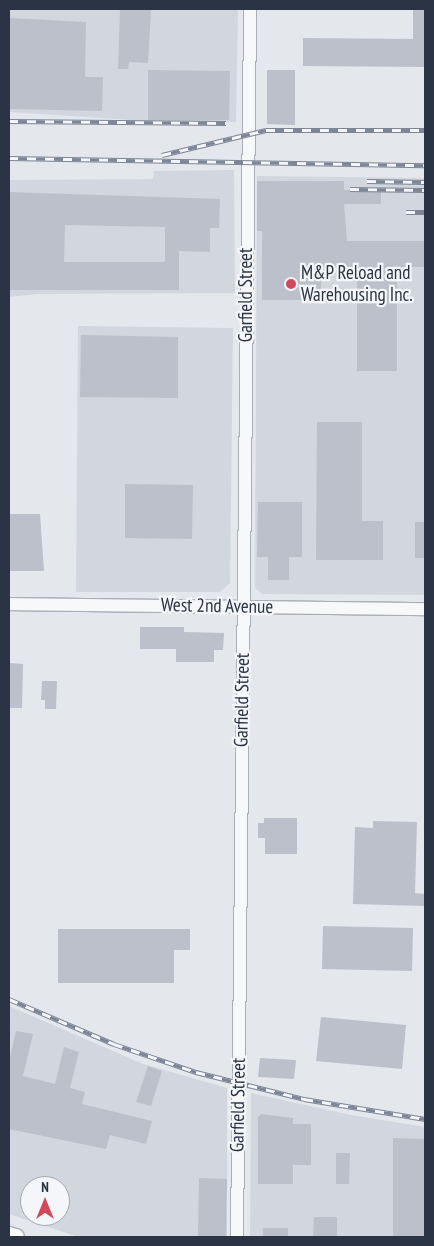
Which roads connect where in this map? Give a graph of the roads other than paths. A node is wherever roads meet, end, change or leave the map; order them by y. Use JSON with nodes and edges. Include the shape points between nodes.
{"nodes":[{"id":1,"x":250,"y":9,"type":"edge"},
{"id":2,"x":9,"y":604,"type":"edge"},
{"id":3,"x":244,"y":607,"type":"junction"},
{"id":4,"x":425,"y":609,"type":"edge"},
{"id":5,"x":9,"y":1235,"type":"edge"},
{"id":6,"x":16,"y":1237,"type":"edge"},
{"id":7,"x":237,"y":1237,"type":"edge"}],
"edges":[{"from":1,"to":3,"type":"street","name":"Garfield Street"},
{"from":2,"to":3,"type":"street","name":"West 2nd Avenue"},
{"from":3,"to":4,"type":"street","name":"West 2nd Avenue"},
{"from":3,"to":7,"type":"street","name":"Garfield Street"},
{"from":5,"to":6,"type":"main road"}]}
